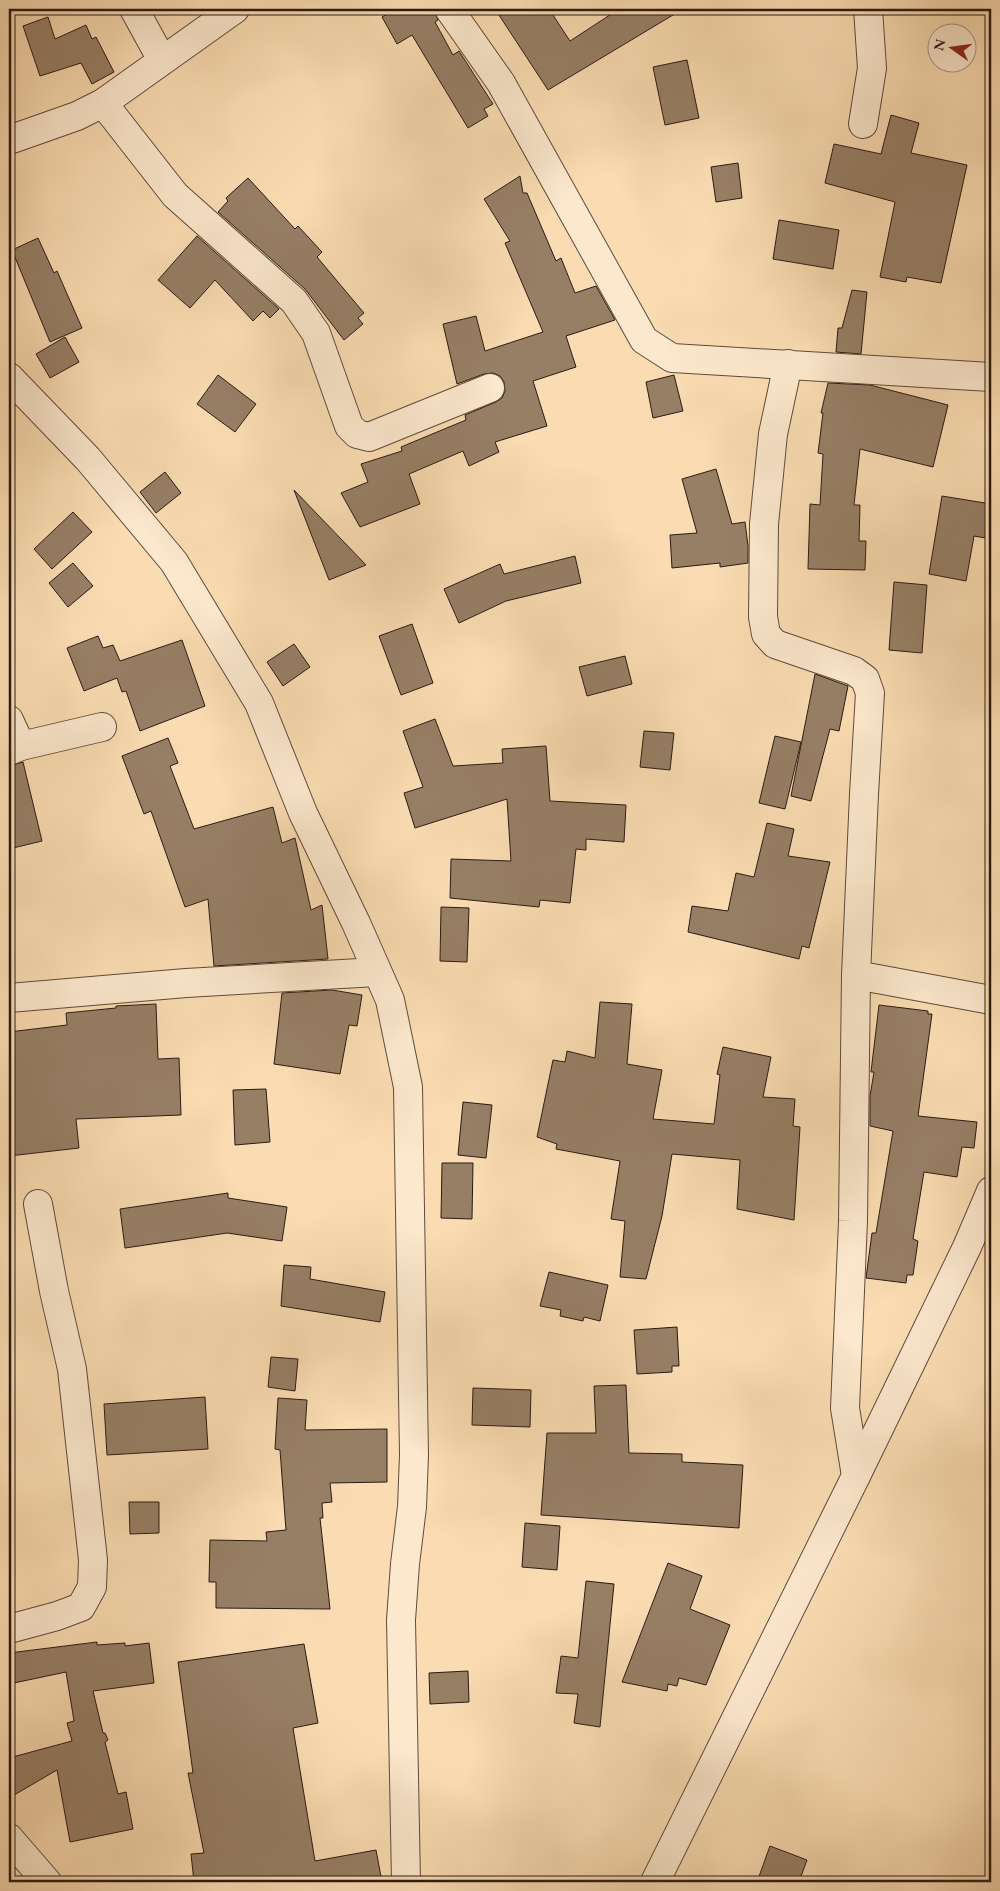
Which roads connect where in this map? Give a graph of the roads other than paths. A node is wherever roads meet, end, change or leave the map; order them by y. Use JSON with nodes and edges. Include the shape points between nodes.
{"nodes":[{"id":1,"x":134,"y":9,"type":"edge"},
{"id":2,"x":235,"y":9,"type":"edge"},
{"id":3,"x":449,"y":9,"type":"edge"},
{"id":4,"x":868,"y":9,"type":"edge"},
{"id":5,"x":162,"y":60,"type":"junction"},
{"id":6,"x":103,"y":103,"type":"junction"},
{"id":7,"x":863,"y":124,"type":"dead end"},
{"id":8,"x":9,"y":140,"type":"edge"},
{"id":9,"x":788,"y":364,"type":"junction"},
{"id":10,"x":9,"y":377,"type":"edge"},
{"id":11,"x":991,"y":377,"type":"edge"},
{"id":12,"x":490,"y":388,"type":"dead end"},
{"id":13,"x":9,"y":720,"type":"edge"},
{"id":14,"x":102,"y":727,"type":"dead end"},
{"id":15,"x":15,"y":748,"type":"edge"},
{"id":16,"x":377,"y":972,"type":"junction"},
{"id":17,"x":856,"y":975,"type":"junction"},
{"id":18,"x":9,"y":998,"type":"edge"},
{"id":19,"x":991,"y":1000,"type":"edge"},
{"id":20,"x":991,"y":1191,"type":"edge"},
{"id":21,"x":38,"y":1204,"type":"dead end"},
{"id":22,"x":856,"y":1476,"type":"junction"},
{"id":23,"x":9,"y":1629,"type":"edge"},
{"id":24,"x":9,"y":1838,"type":"edge"},
{"id":25,"x":47,"y":1882,"type":"edge"},
{"id":26,"x":406,"y":1882,"type":"edge"},
{"id":27,"x":655,"y":1882,"type":"edge"}],
"edges":[{"from":1,"to":5,"type":"street"},
{"from":2,"to":5,"type":"street"},
{"from":3,"to":9,"type":"street","via":[[501,83],[644,340],[672,358]]},
{"from":4,"to":7,"type":"street","via":[[872,68]]},
{"from":5,"to":6,"type":"street"},
{"from":6,"to":8,"type":"street","via":[[77,116]]},
{"from":6,"to":12,"type":"street","via":[[175,195],[294,301],[316,333],[349,426],[357,434],[369,437]]},
{"from":9,"to":11,"type":"street"},
{"from":9,"to":17,"type":"street","via":[[772,443],[764,524],[763,617],[766,634],[775,644],[854,671],[865,680],[870,693]]},
{"from":10,"to":16,"type":"street","via":[[88,459],[174,562],[259,703],[303,813]]},
{"from":13,"to":15,"type":"street"},
{"from":14,"to":15,"type":"street"},
{"from":16,"to":18,"type":"street"},
{"from":16,"to":26,"type":"street","via":[[390,1000],[408,1087],[414,1456],[401,1620]]},
{"from":17,"to":19,"type":"street"},
{"from":17,"to":22,"type":"street","via":[[853,1221],[845,1408]]},
{"from":20,"to":22,"type":"street","via":[[967,1248]]},
{"from":21,"to":23,"type":"street","via":[[72,1370],[93,1560],[92,1587],[81,1606]]},
{"from":22,"to":27,"type":"street"},
{"from":24,"to":25,"type":"street"}]}
